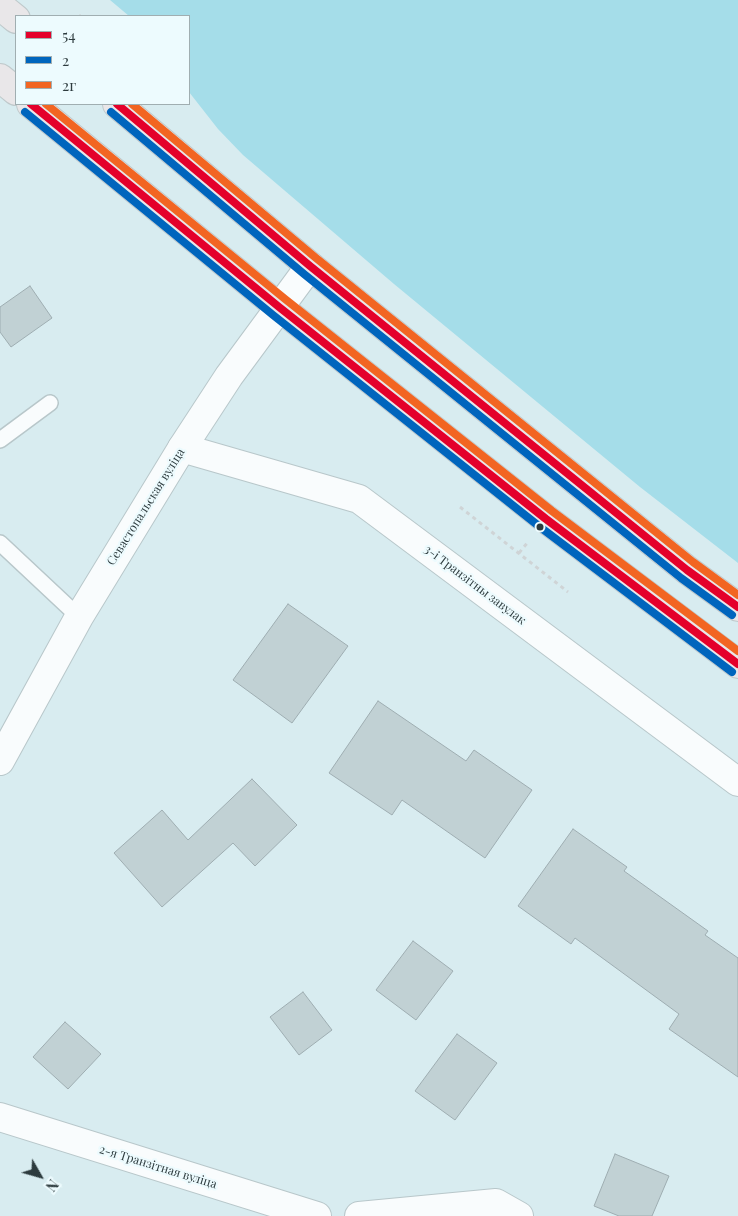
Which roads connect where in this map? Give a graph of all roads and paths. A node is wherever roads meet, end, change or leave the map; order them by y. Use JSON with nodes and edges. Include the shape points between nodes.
{"nodes":[{"id":1,"x":0,"y":6,"type":"edge"},
{"id":2,"x":15,"y":18,"type":"edge"},
{"id":3,"x":0,"y":78,"type":"edge"},
{"id":4,"x":15,"y":90,"type":"edge"},
{"id":5,"x":32,"y":105,"type":"edge"},
{"id":6,"x":118,"y":105,"type":"edge"},
{"id":7,"x":310,"y":266,"type":"junction"},
{"id":8,"x":279,"y":307,"type":"junction"},
{"id":9,"x":50,"y":403,"type":"dead end"},
{"id":10,"x":0,"y":440,"type":"edge"},
{"id":11,"x":182,"y":448,"type":"junction"},
{"id":12,"x":460,"y":507,"type":"dead end"},
{"id":13,"x":0,"y":543,"type":"edge"},
{"id":14,"x":568,"y":592,"type":"dead end"},
{"id":15,"x":738,"y":607,"type":"edge"},
{"id":16,"x":79,"y":617,"type":"junction"},
{"id":17,"x":738,"y":664,"type":"edge"},
{"id":18,"x":0,"y":761,"type":"edge"},
{"id":19,"x":738,"y":782,"type":"edge"},
{"id":20,"x":0,"y":1117,"type":"edge"},
{"id":21,"x":317,"y":1216,"type":"edge"},
{"id":22,"x":359,"y":1216,"type":"edge"},
{"id":23,"x":519,"y":1216,"type":"edge"}],
"edges":[{"from":1,"to":2,"type":"main road"},
{"from":3,"to":4,"type":"main road"},
{"from":5,"to":8,"type":"main road"},
{"from":6,"to":7,"type":"main road"},
{"from":7,"to":8,"type":"street","name":"Севастопальская вуліца"},
{"from":7,"to":15,"type":"main road","via":[[687,570]]},
{"from":8,"to":11,"type":"street","name":"Севастопальская вуліца"},
{"from":8,"to":17,"type":"main road","via":[[546,519]]},
{"from":9,"to":10,"type":"lane"},
{"from":11,"to":16,"type":"street","name":"Севастопальская вуліца"},
{"from":11,"to":19,"type":"street","name":"3-і Транзітны завулак","via":[[360,500]]},
{"from":12,"to":14,"type":"path"},
{"from":13,"to":16,"type":"lane"},
{"from":16,"to":18,"type":"street","name":"Севастопальская вуліца"},
{"from":20,"to":21,"type":"street","name":"2-я Транзітная вуліца"},
{"from":22,"to":23,"type":"street","via":[[496,1203]]}]}
